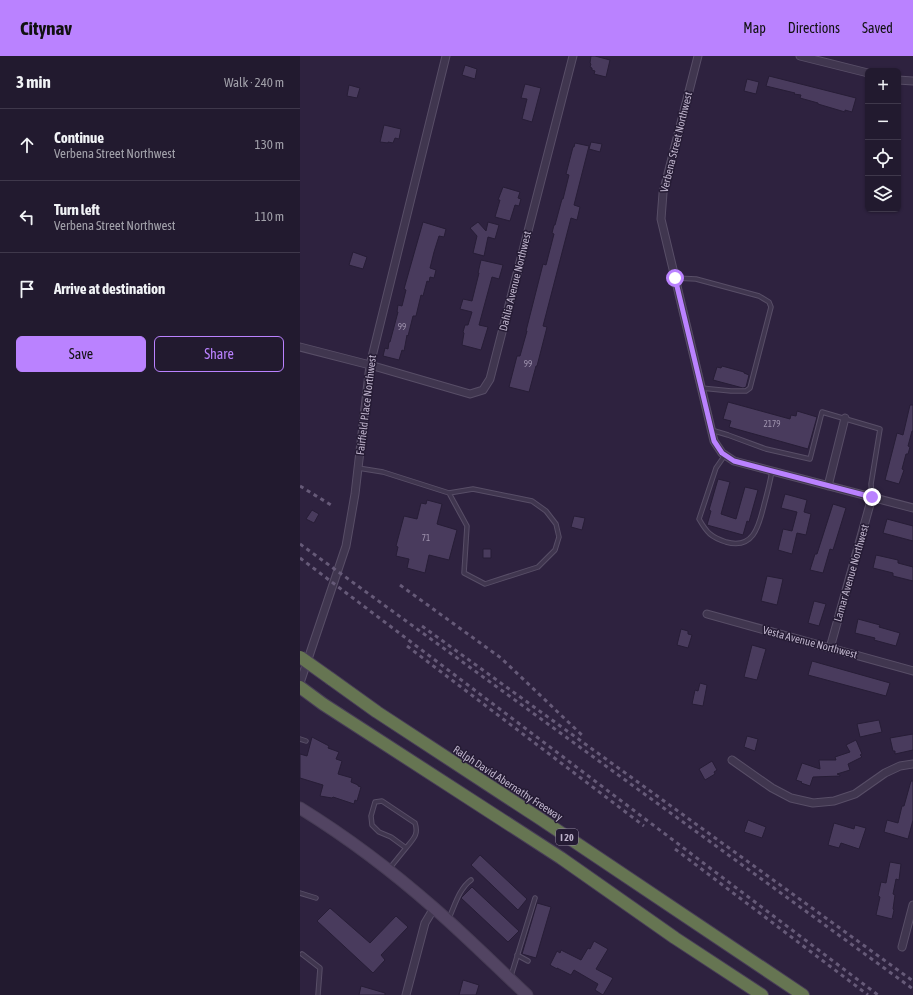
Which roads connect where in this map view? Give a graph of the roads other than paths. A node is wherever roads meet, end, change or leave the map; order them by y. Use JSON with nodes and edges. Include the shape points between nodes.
{"nodes":[{"id":1,"x":446,"y":56,"type":"edge"},
{"id":2,"x":573,"y":56,"type":"edge"},
{"id":3,"x":698,"y":56,"type":"edge"},
{"id":4,"x":800,"y":56,"type":"edge"},
{"id":5,"x":865,"y":72,"type":"edge"},
{"id":6,"x":901,"y":80,"type":"edge"},
{"id":7,"x":913,"y":81,"type":"edge"},
{"id":8,"x":675,"y":278,"type":"junction"},
{"id":9,"x":300,"y":346,"type":"edge"},
{"id":10,"x":370,"y":365,"type":"junction"},
{"id":11,"x":701,"y":388,"type":"junction"},
{"id":12,"x":845,"y":418,"type":"junction"},
{"id":13,"x":712,"y":430,"type":"junction"},
{"id":14,"x":725,"y":455,"type":"junction"},
{"id":15,"x":358,"y":468,"type":"junction"},
{"id":16,"x":772,"y":471,"type":"junction"},
{"id":17,"x":828,"y":486,"type":"junction"},
{"id":18,"x":449,"y":493,"type":"junction"},
{"id":19,"x":872,"y":497,"type":"junction"},
{"id":20,"x":913,"y":508,"type":"edge"},
{"id":21,"x":707,"y":614,"type":"dead end"},
{"id":22,"x":830,"y":648,"type":"junction"},
{"id":23,"x":300,"y":657,"type":"edge"},
{"id":24,"x":913,"y":671,"type":"edge"},
{"id":25,"x":300,"y":683,"type":"edge"},
{"id":26,"x":300,"y":688,"type":"edge"},
{"id":27,"x":300,"y":739,"type":"edge"},
{"id":28,"x":306,"y":741,"type":"dead end"},
{"id":29,"x":732,"y":760,"type":"dead end"},
{"id":30,"x":913,"y":764,"type":"edge"},
{"id":31,"x":300,"y":808,"type":"edge"},
{"id":32,"x":406,"y":848,"type":"junction"},
{"id":33,"x":389,"y":870,"type":"junction"},
{"id":34,"x":471,"y":880,"type":"dead end"},
{"id":35,"x":300,"y":893,"type":"edge"},
{"id":36,"x":316,"y":898,"type":"dead end"},
{"id":37,"x":535,"y":898,"type":"dead end"},
{"id":38,"x":913,"y":905,"type":"edge"},
{"id":39,"x":434,"y":908,"type":"junction"},
{"id":40,"x":448,"y":921,"type":"junction"},
{"id":41,"x":902,"y":947,"type":"dead end"},
{"id":42,"x":302,"y":954,"type":"dead end"},
{"id":43,"x":517,"y":954,"type":"junction"},
{"id":44,"x":528,"y":961,"type":"dead end"},
{"id":45,"x":510,"y":979,"type":"junction"},
{"id":46,"x":760,"y":994,"type":"edge"},
{"id":47,"x":318,"y":995,"type":"edge"},
{"id":48,"x":406,"y":995,"type":"edge"},
{"id":49,"x":527,"y":995,"type":"edge"},
{"id":50,"x":803,"y":995,"type":"edge"}],
"edges":[{"from":1,"to":10,"type":"street","name":"Fairfield Place Northwest"},
{"from":2,"to":10,"type":"street","name":"Dahlia Avenue Northwest","via":[[490,379],[483,390],[470,394]]},
{"from":3,"to":8,"type":"street","name":"Verbena Street Northwest","via":[[663,193],[661,219]]},
{"from":4,"to":5,"type":"street"},
{"from":6,"to":7,"type":"street"},
{"from":8,"to":11,"type":"street","name":"Verbena Street Northwest"},
{"from":8,"to":11,"type":"lane","via":[[696,279],[759,296],[769,302],[770,307],[750,388],[746,391],[731,392]]},
{"from":9,"to":10,"type":"street"},
{"from":10,"to":15,"type":"street","name":"Fairfield Place Northwest"},
{"from":11,"to":13,"type":"street","name":"Verbena Street Northwest"},
{"from":12,"to":13,"type":"lane","via":[[822,412],[810,459],[766,449]]},
{"from":12,"to":17,"type":"street"},
{"from":12,"to":19,"type":"lane","via":[[880,429],[871,484]]},
{"from":13,"to":14,"type":"street","name":"Verbena Street Northwest","via":[[714,441]]},
{"from":14,"to":16,"type":"street","name":"Verbena Street Northwest","via":[[734,461]]},
{"from":14,"to":16,"type":"lane","via":[[716,468],[699,519],[710,535],[727,542],[747,542],[756,531]]},
{"from":15,"to":18,"type":"lane","via":[[383,472]]},
{"from":15,"to":25,"type":"street","name":"Fairfield Place Northwest","via":[[346,546]]},
{"from":16,"to":17,"type":"street","name":"Verbena Street Northwest"},
{"from":17,"to":19,"type":"street","name":"Verbena Street Northwest"},
{"from":18,"to":18,"type":"lane","via":[[466,526],[464,573],[485,584],[538,567],[555,550],[559,537],[556,524],[546,511],[532,502],[473,489]]},
{"from":19,"to":20,"type":"street","name":"Verbena Street Northwest"},
{"from":19,"to":22,"type":"street","name":"Lamar Avenue Northwest"},
{"from":21,"to":22,"type":"street","name":"Vesta Avenue Northwest"},
{"from":22,"to":24,"type":"street","name":"Vesta Avenue Northwest"},
{"from":23,"to":50,"type":"highway","name":"Ralph David Abernathy Freeway","number":"I 20","bridge":true,"via":[[377,712]]},
{"from":26,"to":46,"type":"highway","number":"I 20","via":[[561,858]]},
{"from":27,"to":28,"type":"lane"},
{"from":29,"to":30,"type":"street","via":[[772,788],[791,798],[812,803],[834,801],[855,794],[885,773],[900,766]]},
{"from":31,"to":33,"type":"main road"},
{"from":32,"to":32,"type":"lane","via":[[372,826],[371,816],[376,802],[382,801],[415,823],[415,836]]},
{"from":32,"to":33,"type":"lane"},
{"from":33,"to":39,"type":"main road"},
{"from":34,"to":40,"type":"lane","via":[[465,884]]},
{"from":35,"to":36,"type":"lane"},
{"from":37,"to":43,"type":"lane"},
{"from":38,"to":41,"type":"street"},
{"from":39,"to":40,"type":"main road"},
{"from":39,"to":48,"type":"street","via":[[425,923]]},
{"from":40,"to":45,"type":"main road"},
{"from":42,"to":47,"type":"lane","via":[[320,968]]},
{"from":43,"to":44,"type":"lane"},
{"from":43,"to":45,"type":"lane"},
{"from":45,"to":49,"type":"main road"}]}
